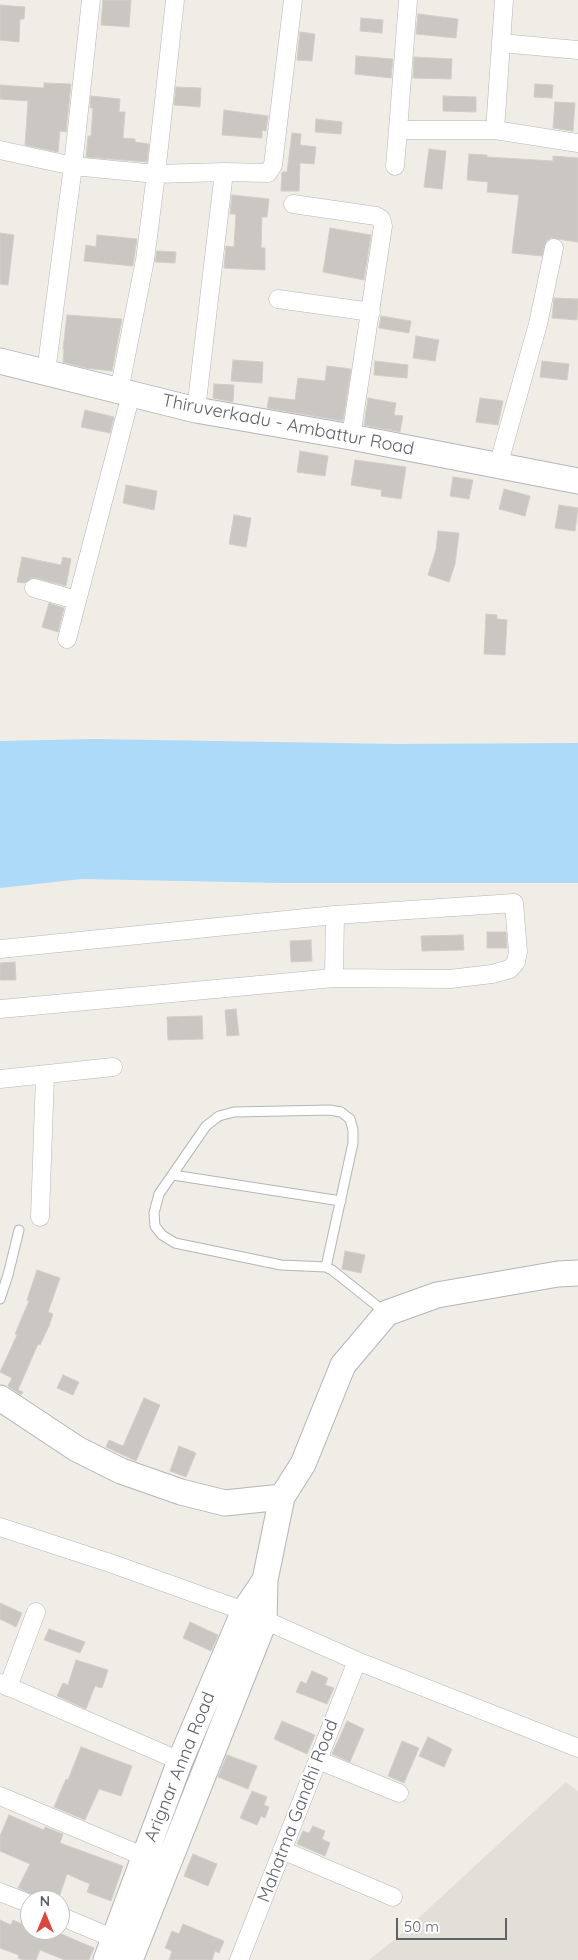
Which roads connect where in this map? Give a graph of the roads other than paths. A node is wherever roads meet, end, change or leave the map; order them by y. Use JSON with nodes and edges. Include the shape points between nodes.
{"nodes":[{"id":1,"x":91,"y":0,"type":"edge"},
{"id":2,"x":174,"y":0,"type":"edge"},
{"id":3,"x":293,"y":0,"type":"edge"},
{"id":4,"x":408,"y":0,"type":"edge"},
{"id":5,"x":504,"y":0,"type":"edge"},
{"id":6,"x":501,"y":43,"type":"junction"},
{"id":7,"x":578,"y":50,"type":"edge"},
{"id":8,"x":398,"y":130,"type":"junction"},
{"id":9,"x":494,"y":130,"type":"junction"},
{"id":10,"x":578,"y":143,"type":"edge"},
{"id":11,"x":0,"y":150,"type":"edge"},
{"id":12,"x":73,"y":166,"type":"junction"},
{"id":13,"x":395,"y":166,"type":"dead end"},
{"id":14,"x":224,"y":172,"type":"junction"},
{"id":15,"x":156,"y":174,"type":"junction"},
{"id":16,"x":293,"y":204,"type":"dead end"},
{"id":17,"x":554,"y":248,"type":"dead end"},
{"id":18,"x":278,"y":299,"type":"dead end"},
{"id":19,"x":371,"y":312,"type":"junction"},
{"id":20,"x":0,"y":361,"type":"edge"},
{"id":21,"x":46,"y":372,"type":"junction"},
{"id":22,"x":125,"y":392,"type":"junction"},
{"id":23,"x":196,"y":410,"type":"junction"},
{"id":24,"x":352,"y":437,"type":"junction"},
{"id":25,"x":498,"y":466,"type":"junction"},
{"id":26,"x":578,"y":481,"type":"edge"},
{"id":27,"x":34,"y":588,"type":"dead end"},
{"id":28,"x":76,"y":600,"type":"junction"},
{"id":29,"x":67,"y":639,"type":"dead end"},
{"id":30,"x":335,"y":915,"type":"junction"},
{"id":31,"x":0,"y":949,"type":"edge"},
{"id":32,"x":334,"y":978,"type":"junction"},
{"id":33,"x":0,"y":1009,"type":"edge"},
{"id":34,"x":113,"y":1067,"type":"dead end"},
{"id":35,"x":45,"y":1074,"type":"junction"},
{"id":36,"x":0,"y":1079,"type":"edge"},
{"id":37,"x":172,"y":1175,"type":"junction"},
{"id":38,"x":340,"y":1201,"type":"junction"},
{"id":39,"x":40,"y":1216,"type":"dead end"},
{"id":40,"x":20,"y":1230,"type":"dead end"},
{"id":41,"x":326,"y":1267,"type":"junction"},
{"id":42,"x":578,"y":1273,"type":"edge"},
{"id":43,"x":0,"y":1298,"type":"edge"},
{"id":44,"x":386,"y":1313,"type":"junction"},
{"id":45,"x":0,"y":1398,"type":"edge"},
{"id":46,"x":282,"y":1497,"type":"junction"},
{"id":47,"x":0,"y":1528,"type":"edge"},
{"id":48,"x":36,"y":1612,"type":"dead end"},
{"id":49,"x":254,"y":1617,"type":"junction"},
{"id":50,"x":357,"y":1661,"type":"junction"},
{"id":51,"x":4,"y":1685,"type":"edge"},
{"id":52,"x":578,"y":1748,"type":"edge"},
{"id":53,"x":318,"y":1760,"type":"junction"},
{"id":54,"x":180,"y":1761,"type":"junction"},
{"id":55,"x":399,"y":1793,"type":"dead end"},
{"id":56,"x":0,"y":1796,"type":"edge"},
{"id":57,"x":282,"y":1850,"type":"junction"},
{"id":58,"x":145,"y":1857,"type":"junction"},
{"id":59,"x":0,"y":1892,"type":"edge"},
{"id":60,"x":393,"y":1896,"type":"dead end"},
{"id":61,"x":20,"y":1900,"type":"edge"},
{"id":62,"x":70,"y":1923,"type":"edge"},
{"id":63,"x":110,"y":1950,"type":"edge"},
{"id":64,"x":130,"y":1960,"type":"edge"},
{"id":65,"x":239,"y":1960,"type":"edge"}],
"edges":[{"from":1,"to":12,"type":"street"},
{"from":2,"to":15,"type":"street"},
{"from":3,"to":14,"type":"street","via":[[273,165],[268,173]]},
{"from":4,"to":8,"type":"street"},
{"from":5,"to":6,"type":"street"},
{"from":6,"to":7,"type":"street"},
{"from":6,"to":9,"type":"street"},
{"from":8,"to":9,"type":"street"},
{"from":8,"to":13,"type":"street"},
{"from":9,"to":10,"type":"street"},
{"from":11,"to":12,"type":"street"},
{"from":12,"to":15,"type":"street"},
{"from":12,"to":21,"type":"street"},
{"from":14,"to":15,"type":"street"},
{"from":14,"to":23,"type":"street"},
{"from":15,"to":22,"type":"street"},
{"from":16,"to":19,"type":"street","via":[[381,219],[383,226]]},
{"from":17,"to":25,"type":"street","via":[[538,324]]},
{"from":18,"to":19,"type":"street"},
{"from":19,"to":24,"type":"street"},
{"from":20,"to":21,"type":"street","name":"Thiruverkadu - Ambattur Road"},
{"from":21,"to":22,"type":"street","name":"Thiruverkadu - Ambattur Road"},
{"from":22,"to":23,"type":"street","name":"Thiruverkadu - Ambattur Road"},
{"from":22,"to":28,"type":"street"},
{"from":23,"to":24,"type":"street","name":"Thiruverkadu - Ambattur Road"},
{"from":24,"to":25,"type":"street","name":"Thiruverkadu - Ambattur Road"},
{"from":25,"to":26,"type":"street","name":"Thiruverkadu - Ambattur Road"},
{"from":27,"to":28,"type":"street"},
{"from":28,"to":29,"type":"street"},
{"from":30,"to":31,"type":"street"},
{"from":30,"to":32,"type":"street"},
{"from":30,"to":32,"type":"street","via":[[514,903],[518,952],[510,969],[492,974],[450,979]]},
{"from":32,"to":33,"type":"street"},
{"from":34,"to":35,"type":"street"},
{"from":35,"to":36,"type":"street"},
{"from":35,"to":39,"type":"street"},
{"from":37,"to":38,"type":"lane"},
{"from":37,"to":38,"type":"lane","via":[[206,1126],[220,1116],[234,1112],[330,1110],[346,1116],[353,1130]]},
{"from":37,"to":41,"type":"lane","via":[[159,1194],[154,1213],[155,1226],[175,1243],[281,1265]]},
{"from":38,"to":41,"type":"lane"},
{"from":40,"to":43,"type":"lane"},
{"from":41,"to":44,"type":"lane"},
{"from":42,"to":44,"type":"street","via":[[437,1295]]},
{"from":44,"to":46,"type":"street","via":[[344,1366],[303,1464]]},
{"from":45,"to":46,"type":"street","via":[[77,1449],[121,1471],[225,1503]]},
{"from":46,"to":49,"type":"street","name":"Arignar Anna Road","via":[[266,1580]]},
{"from":47,"to":49,"type":"street","via":[[113,1564]]},
{"from":48,"to":51,"type":"street"},
{"from":49,"to":50,"type":"street"},
{"from":49,"to":54,"type":"street","name":"Arignar Anna Road"},
{"from":49,"to":64,"type":"street","name":"Arignar Anna Road"},
{"from":50,"to":52,"type":"street"},
{"from":50,"to":53,"type":"street","name":"Mahatma Gandhi Road"},
{"from":51,"to":54,"type":"street"},
{"from":53,"to":55,"type":"street"},
{"from":53,"to":57,"type":"street","name":"Mahatma Gandhi Road"},
{"from":54,"to":58,"type":"street","name":"Arignar Anna Road"},
{"from":56,"to":58,"type":"street"},
{"from":57,"to":60,"type":"street"},
{"from":57,"to":65,"type":"street","name":"Mahatma Gandhi Road"},
{"from":58,"to":63,"type":"street","name":"Arignar Anna Road"},
{"from":59,"to":61,"type":"street"},
{"from":62,"to":63,"type":"street"}]}
